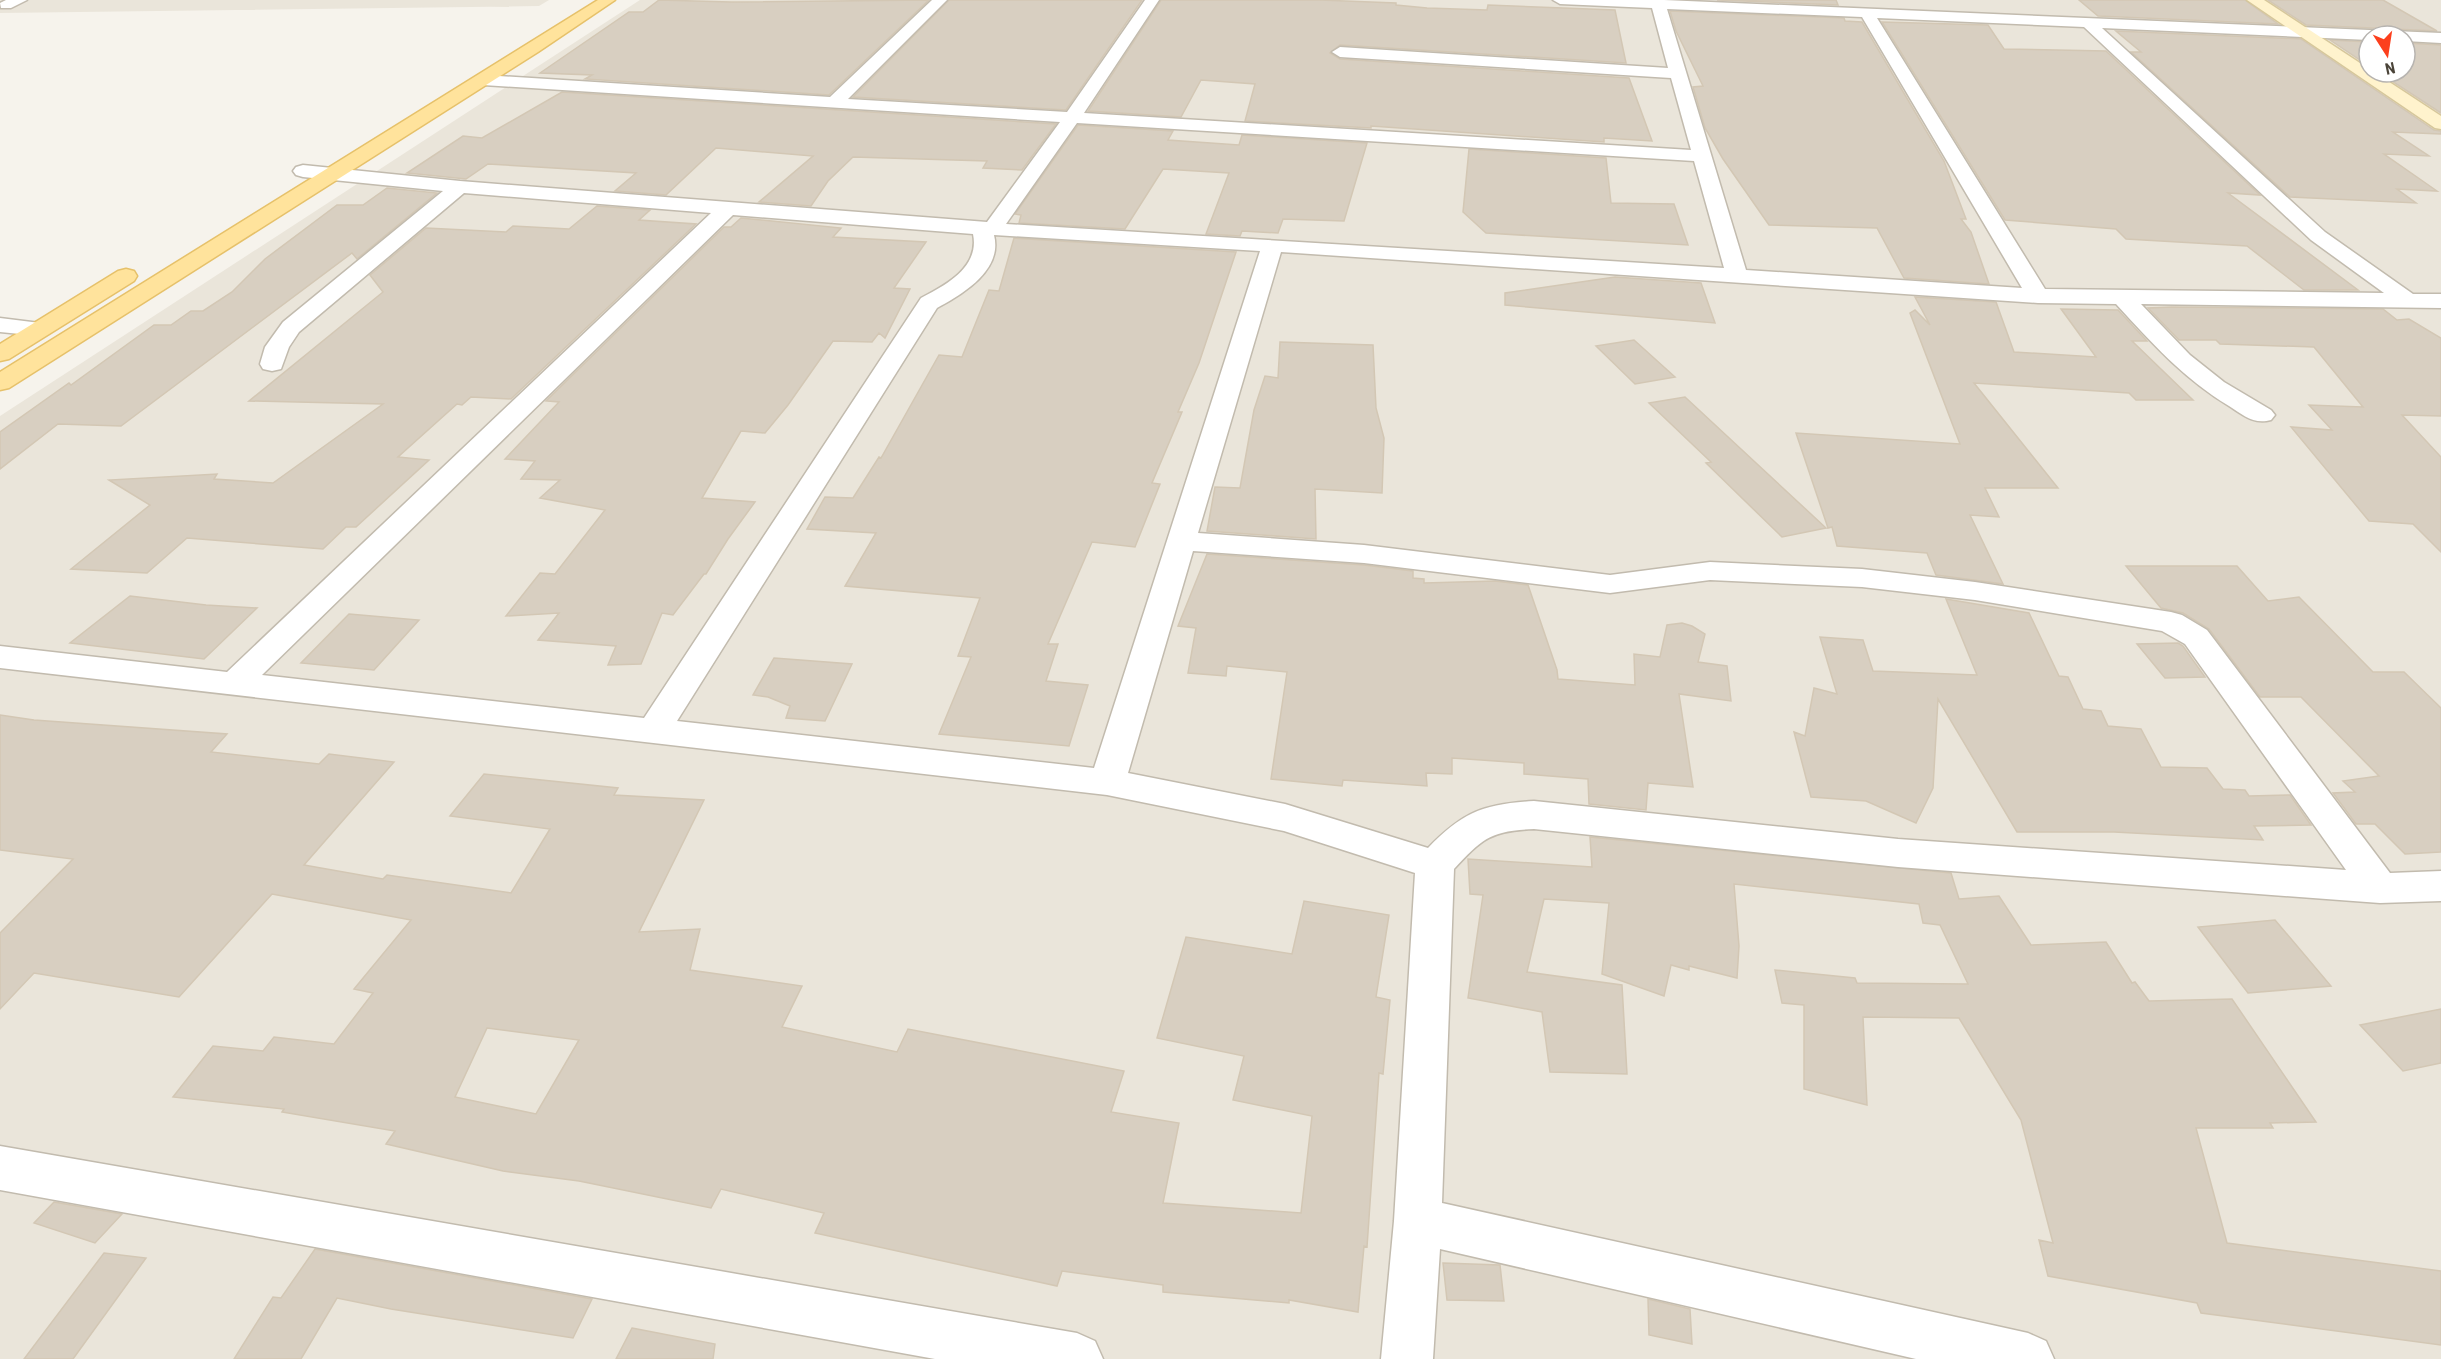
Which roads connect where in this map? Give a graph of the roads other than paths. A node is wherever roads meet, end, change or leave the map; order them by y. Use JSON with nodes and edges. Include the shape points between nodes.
{"nodes":[{"id":1,"x":582,"y":0,"type":"edge"},
{"id":2,"x":608,"y":0,"type":"edge"},
{"id":3,"x":940,"y":0,"type":"edge"},
{"id":4,"x":1152,"y":0,"type":"edge"},
{"id":5,"x":1560,"y":0,"type":"edge"},
{"id":6,"x":2254,"y":0,"type":"edge"},
{"id":7,"x":1658,"y":3,"type":"edge"},
{"id":8,"x":1869,"y":15,"type":"junction"},
{"id":9,"x":2088,"y":22,"type":"junction"},
{"id":10,"x":2300,"y":31,"type":"junction"},
{"id":11,"x":2441,"y":38,"type":"edge"},
{"id":12,"x":1340,"y":52,"type":"dead end"},
{"id":13,"x":1677,"y":73,"type":"junction"},
{"id":14,"x":483,"y":80,"type":"junction"},
{"id":15,"x":833,"y":104,"type":"junction"},
{"id":16,"x":1073,"y":116,"type":"junction"},
{"id":17,"x":2441,"y":124,"type":"edge"},
{"id":18,"x":1700,"y":156,"type":"junction"},
{"id":19,"x":303,"y":171,"type":"junction"},
{"id":20,"x":329,"y":174,"type":"junction"},
{"id":21,"x":282,"y":183,"type":"dead end"},
{"id":22,"x":460,"y":187,"type":"junction"},
{"id":23,"x":727,"y":209,"type":"junction"},
{"id":24,"x":987,"y":228,"type":"junction"},
{"id":25,"x":1272,"y":245,"type":"junction"},
{"id":26,"x":141,"y":267,"type":"dead end"},
{"id":27,"x":1737,"y":277,"type":"junction"},
{"id":28,"x":2038,"y":296,"type":"junction"},
{"id":29,"x":2121,"y":296,"type":"junction"},
{"id":30,"x":2407,"y":301,"type":"junction"},
{"id":31,"x":2437,"y":310,"type":"edge"},
{"id":32,"x":0,"y":326,"type":"edge"},
{"id":33,"x":40,"y":329,"type":"junction"},
{"id":34,"x":0,"y":354,"type":"edge"},
{"id":35,"x":272,"y":364,"type":"dead end"},
{"id":36,"x":0,"y":383,"type":"edge"},
{"id":37,"x":2262,"y":416,"type":"dead end"},
{"id":38,"x":1182,"y":541,"type":"junction"},
{"id":39,"x":0,"y":657,"type":"edge"},
{"id":40,"x":234,"y":684,"type":"junction"},
{"id":41,"x":653,"y":731,"type":"junction"},
{"id":42,"x":1107,"y":782,"type":"junction"},
{"id":43,"x":1435,"y":865,"type":"junction"},
{"id":44,"x":2441,"y":886,"type":"edge"},
{"id":45,"x":2380,"y":888,"type":"junction"},
{"id":46,"x":0,"y":1168,"type":"edge"},
{"id":47,"x":1418,"y":1221,"type":"junction"},
{"id":48,"x":1077,"y":1359,"type":"edge"},
{"id":49,"x":1407,"y":1359,"type":"edge"},
{"id":50,"x":2028,"y":1359,"type":"edge"}],
"edges":[{"from":1,"to":19,"type":"main road"},
{"from":2,"to":14,"type":"main road"},
{"from":3,"to":15,"type":"street"},
{"from":4,"to":16,"type":"street"},
{"from":5,"to":7,"type":"street"},
{"from":6,"to":10,"type":"street"},
{"from":7,"to":8,"type":"street"},
{"from":7,"to":13,"type":"street"},
{"from":8,"to":9,"type":"street"},
{"from":8,"to":28,"type":"street"},
{"from":9,"to":10,"type":"street"},
{"from":9,"to":30,"type":"street","via":[[2318,236]]},
{"from":10,"to":11,"type":"street"},
{"from":10,"to":17,"type":"street"},
{"from":12,"to":13,"type":"street"},
{"from":13,"to":18,"type":"street"},
{"from":14,"to":15,"type":"street"},
{"from":14,"to":20,"type":"main road"},
{"from":15,"to":16,"type":"street"},
{"from":16,"to":18,"type":"street"},
{"from":16,"to":24,"type":"street"},
{"from":18,"to":27,"type":"street"},
{"from":19,"to":20,"type":"street"},
{"from":19,"to":21,"type":"main road"},
{"from":20,"to":22,"type":"street"},
{"from":20,"to":36,"type":"main road"},
{"from":22,"to":23,"type":"street"},
{"from":22,"to":35,"type":"street","via":[[291,327],[277,347]]},
{"from":23,"to":24,"type":"street"},
{"from":23,"to":40,"type":"street"},
{"from":24,"to":25,"type":"street"},
{"from":24,"to":41,"type":"street","via":[[985,255],[958,287],[929,303]]},
{"from":25,"to":27,"type":"street"},
{"from":25,"to":38,"type":"street"},
{"from":26,"to":33,"type":"main road"},
{"from":27,"to":28,"type":"street"},
{"from":28,"to":29,"type":"street"},
{"from":29,"to":30,"type":"street"},
{"from":29,"to":37,"type":"street","via":[[2181,360]]},
{"from":30,"to":31,"type":"street"},
{"from":32,"to":33,"type":"street"},
{"from":33,"to":34,"type":"main road"},
{"from":38,"to":42,"type":"street"},
{"from":38,"to":45,"type":"street","via":[[1364,554],[1610,584],[1710,571],[1862,578],[1975,591],[2171,622],[2196,637]]},
{"from":39,"to":40,"type":"street"},
{"from":40,"to":41,"type":"street"},
{"from":41,"to":42,"type":"street"},
{"from":42,"to":43,"type":"street","via":[[1285,818]]},
{"from":43,"to":45,"type":"street","via":[[1470,828],[1487,820],[1534,815],[1898,853]]},
{"from":43,"to":47,"type":"street"},
{"from":44,"to":45,"type":"street"},
{"from":46,"to":48,"type":"street"},
{"from":47,"to":49,"type":"street"},
{"from":47,"to":50,"type":"street"}]}
